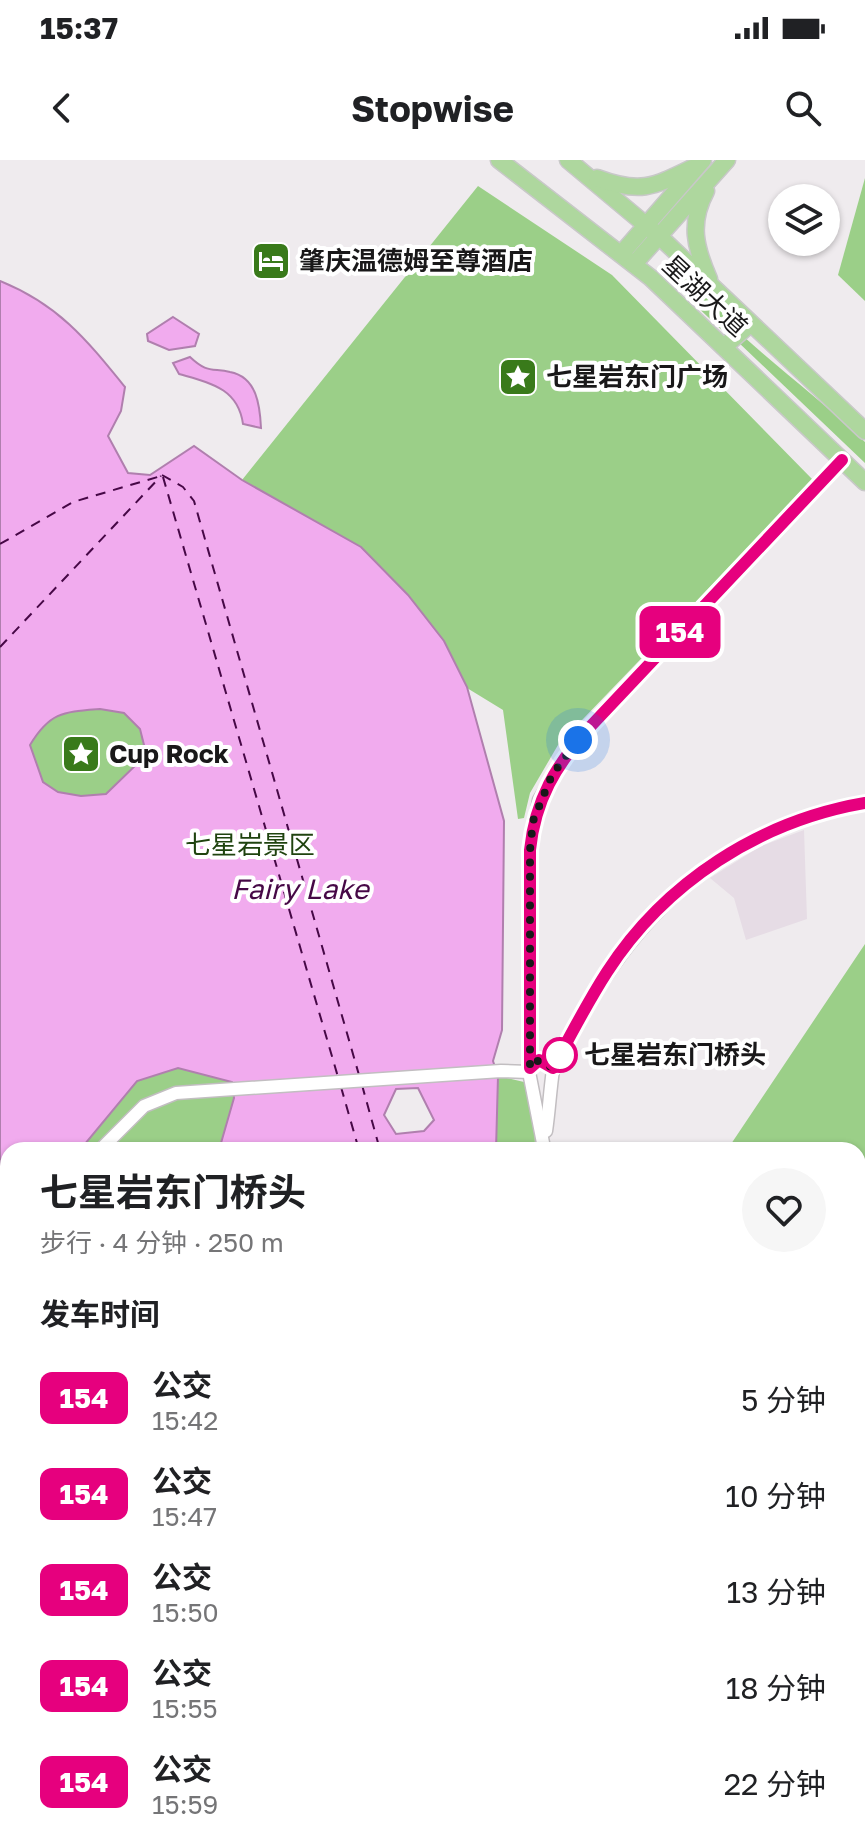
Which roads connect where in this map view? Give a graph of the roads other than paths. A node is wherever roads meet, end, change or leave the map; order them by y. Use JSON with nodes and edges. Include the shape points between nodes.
{"nodes":[{"id":1,"x":499,"y":160,"type":"edge"},
{"id":2,"x":568,"y":160,"type":"edge"},
{"id":3,"x":727,"y":160,"type":"edge"},
{"id":4,"x":702,"y":162,"type":"edge"},
{"id":5,"x":588,"y":175,"type":"junction"},
{"id":6,"x":713,"y":175,"type":"junction"},
{"id":7,"x":653,"y":231,"type":"junction"},
{"id":8,"x":628,"y":258,"type":"junction"},
{"id":9,"x":713,"y":287,"type":"junction"},
{"id":10,"x":750,"y":324,"type":"junction"},
{"id":11,"x":724,"y":347,"type":"junction"},
{"id":12,"x":865,"y":431,"type":"edge"},
{"id":13,"x":842,"y":460,"type":"junction"},
{"id":14,"x":865,"y":482,"type":"edge"},
{"id":15,"x":865,"y":803,"type":"edge"},
{"id":16,"x":553,"y":1072,"type":"junction"},
{"id":17,"x":531,"y":1074,"type":"junction"},
{"id":18,"x":108,"y":1142,"type":"edge"},
{"id":19,"x":543,"y":1142,"type":"edge"},
{"id":20,"x":545,"y":1142,"type":"edge"}],
"edges":[{"from":1,"to":8,"type":"main road","name":"星湖大道"},
{"from":2,"to":5,"type":"main road","name":"星湖大道"},
{"from":3,"to":6,"type":"main road"},
{"from":4,"to":5,"type":"main road","via":[[639,189]]},
{"from":4,"to":7,"type":"main road"},
{"from":5,"to":7,"type":"main road","name":"星湖大道"},
{"from":6,"to":7,"type":"main road"},
{"from":6,"to":9,"type":"main road","via":[[700,202],[694,235]]},
{"from":7,"to":8,"type":"main road"},
{"from":7,"to":9,"type":"main road","name":"星湖大道"},
{"from":8,"to":11,"type":"main road","name":"星湖大道"},
{"from":9,"to":10,"type":"main road","name":"星湖大道"},
{"from":10,"to":11,"type":"main road"},
{"from":10,"to":12,"type":"main road","name":"星湖大道"},
{"from":11,"to":13,"type":"main road","name":"星湖大道"},
{"from":13,"to":14,"type":"main road","name":"星湖大道"},
{"from":13,"to":17,"type":"street","via":[[589,728],[546,787],[533,821],[530,850]]},
{"from":15,"to":16,"type":"street","via":[[834,808],[766,834],[678,889],[606,973]]},
{"from":16,"to":17,"type":"street","via":[[545,1084]]},
{"from":16,"to":17,"type":"street","via":[[539,1060]]},
{"from":16,"to":20,"type":"street"},
{"from":17,"to":18,"type":"street","via":[[501,1071],[176,1093],[144,1106]]},
{"from":17,"to":19,"type":"street"}]}
